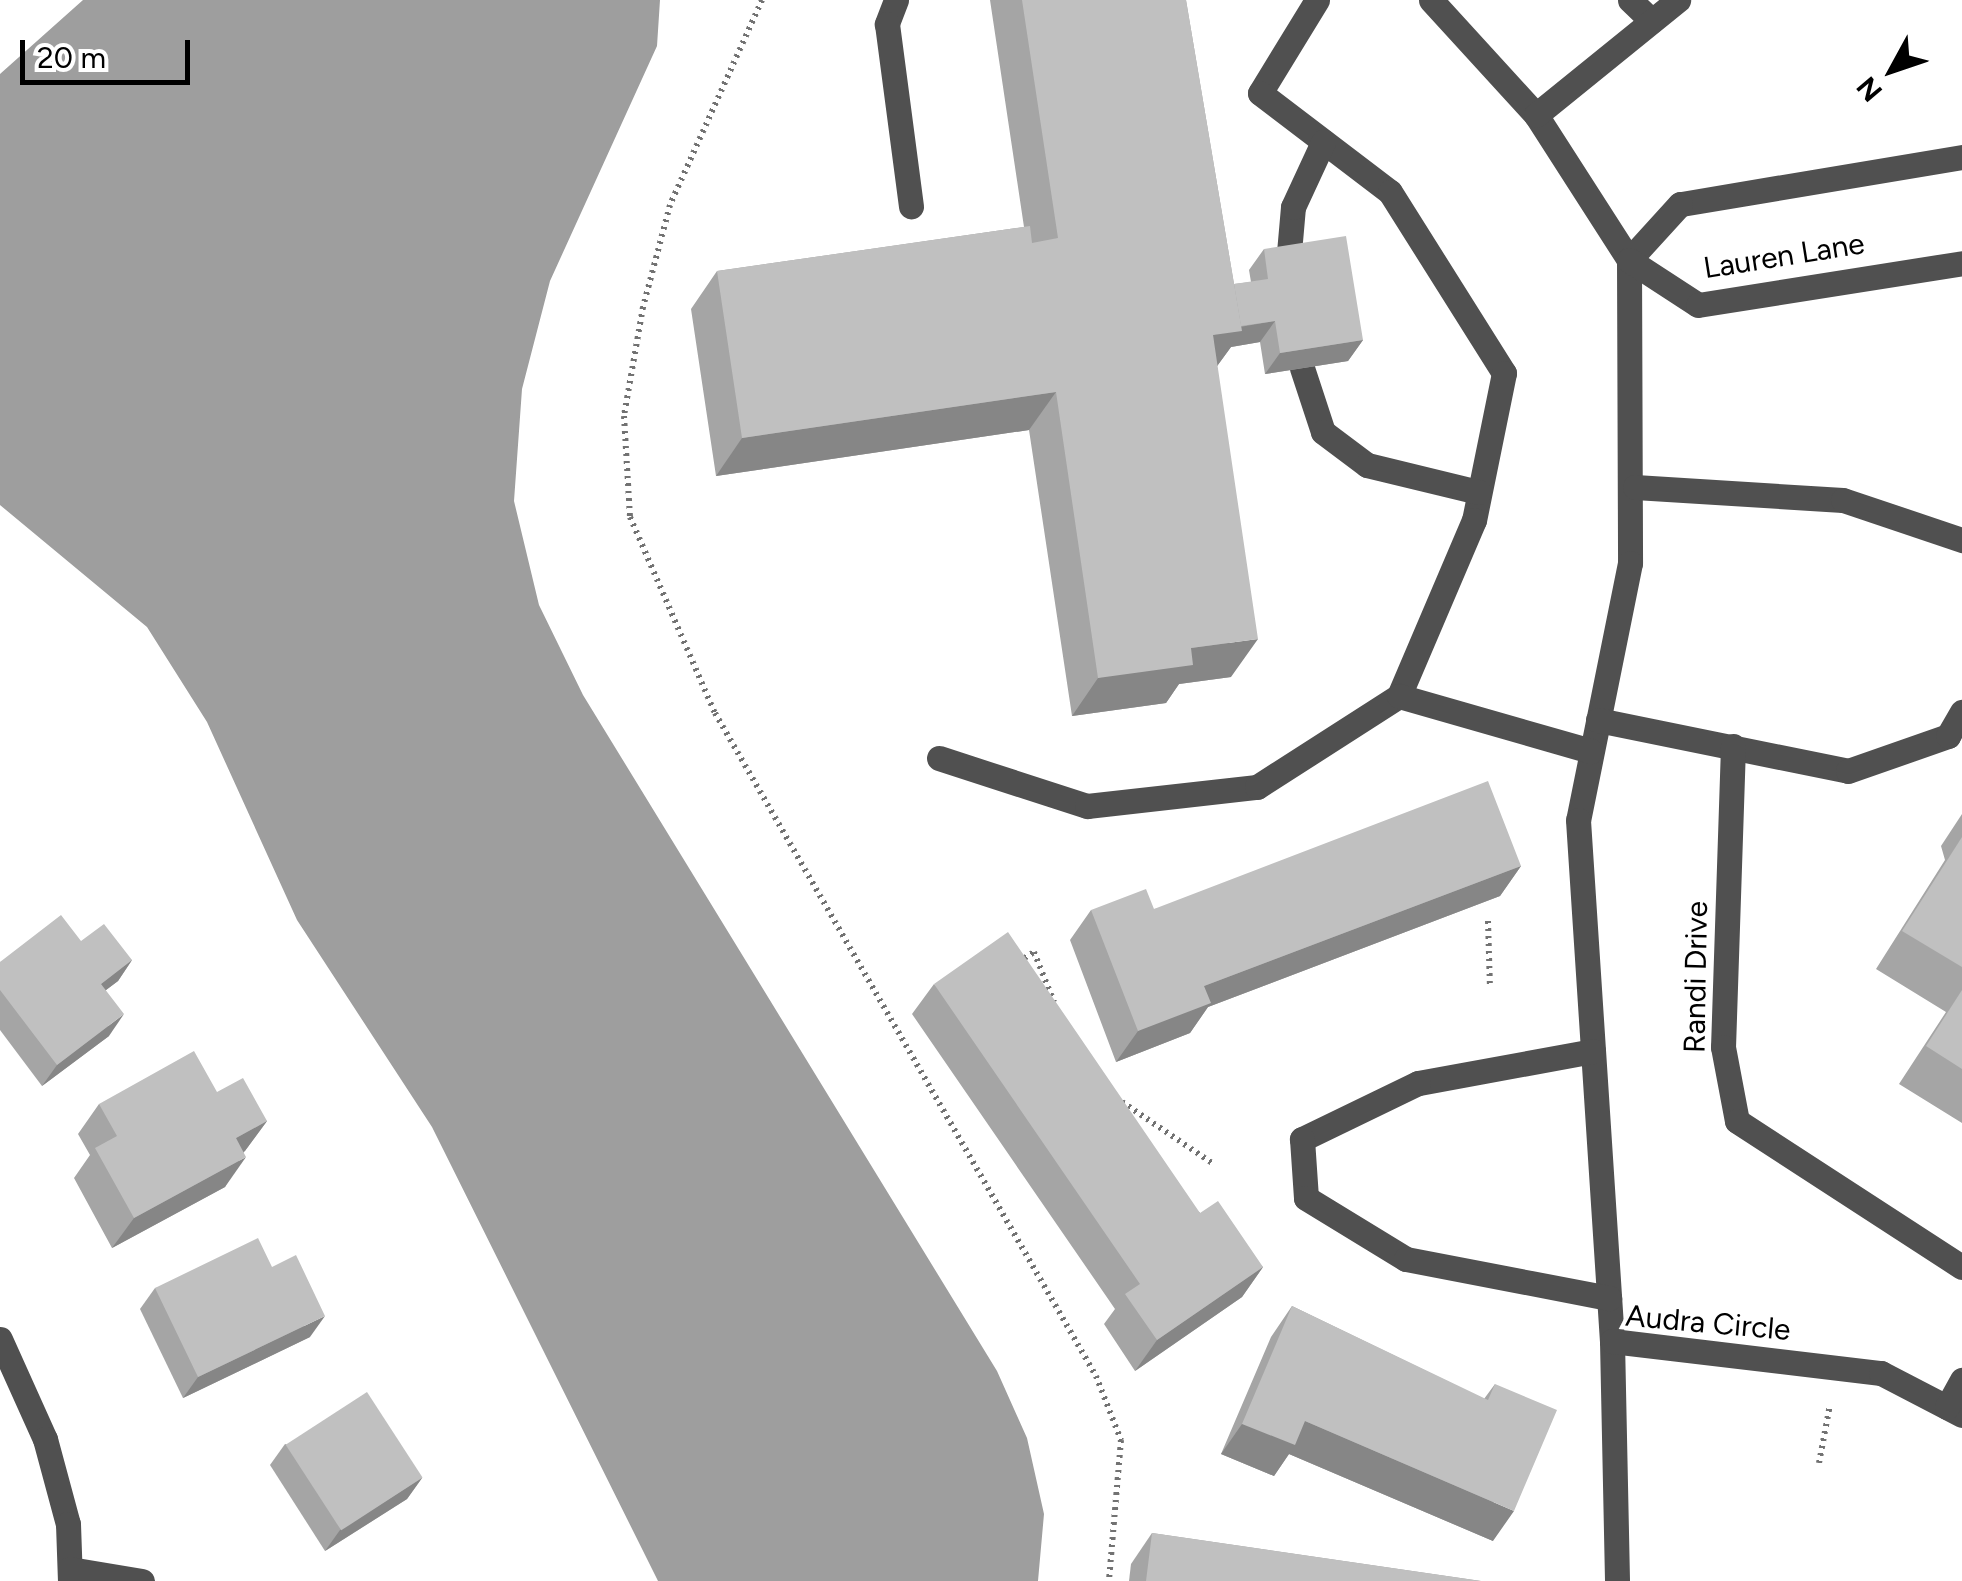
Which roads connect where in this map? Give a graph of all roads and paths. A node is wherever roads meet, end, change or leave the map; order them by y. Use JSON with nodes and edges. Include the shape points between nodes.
{"nodes":[{"id":1,"x":762,"y":0,"type":"edge"},
{"id":2,"x":896,"y":0,"type":"edge"},
{"id":3,"x":1318,"y":0,"type":"edge"},
{"id":4,"x":1431,"y":0,"type":"edge"},
{"id":5,"x":1630,"y":0,"type":"edge"},
{"id":6,"x":1678,"y":0,"type":"edge"},
{"id":7,"x":1652,"y":21,"type":"junction"},
{"id":8,"x":1536,"y":115,"type":"junction"},
{"id":9,"x":1323,"y":142,"type":"junction"},
{"id":10,"x":1962,"y":157,"type":"edge"},
{"id":11,"x":911,"y":206,"type":"dead end"},
{"id":12,"x":1630,"y":260,"type":"junction"},
{"id":13,"x":1962,"y":263,"type":"edge"},
{"id":14,"x":1288,"y":264,"type":"edge"},
{"id":15,"x":1302,"y":368,"type":"edge"},
{"id":16,"x":1635,"y":487,"type":"junction"},
{"id":17,"x":1479,"y":492,"type":"junction"},
{"id":18,"x":1962,"y":540,"type":"edge"},
{"id":19,"x":1399,"y":696,"type":"junction"},
{"id":20,"x":1962,"y":712,"type":"edge"},
{"id":21,"x":1598,"y":720,"type":"junction"},
{"id":22,"x":1733,"y":746,"type":"junction"},
{"id":23,"x":1592,"y":751,"type":"junction"},
{"id":24,"x":939,"y":758,"type":"dead end"},
{"id":25,"x":1488,"y":921,"type":"edge"},
{"id":26,"x":1008,"y":967,"type":"edge"},
{"id":27,"x":1490,"y":988,"type":"dead end"},
{"id":28,"x":1059,"y":1013,"type":"edge"},
{"id":29,"x":1594,"y":1052,"type":"junction"},
{"id":30,"x":1115,"y":1096,"type":"edge"},
{"id":31,"x":1212,"y":1164,"type":"dead end"},
{"id":32,"x":1962,"y":1267,"type":"edge"},
{"id":33,"x":1609,"y":1298,"type":"junction"},
{"id":34,"x":0,"y":1339,"type":"edge"},
{"id":35,"x":1612,"y":1341,"type":"junction"},
{"id":36,"x":1962,"y":1380,"type":"edge"},
{"id":37,"x":1830,"y":1406,"type":"dead end"},
{"id":38,"x":1955,"y":1412,"type":"edge"},
{"id":39,"x":1818,"y":1463,"type":"dead end"},
{"id":40,"x":70,"y":1575,"type":"edge"},
{"id":41,"x":142,"y":1581,"type":"edge"},
{"id":42,"x":1109,"y":1581,"type":"edge"},
{"id":43,"x":1617,"y":1581,"type":"edge"}],
"edges":[{"from":1,"to":42,"type":"path","via":[[670,205],[643,308],[624,416],[630,517],[715,713],[1096,1376],[1121,1440]]},
{"from":2,"to":11,"type":"street","via":[[887,24]]},
{"from":3,"to":9,"type":"street","via":[[1260,93]]},
{"from":4,"to":8,"type":"street"},
{"from":5,"to":7,"type":"street"},
{"from":6,"to":7,"type":"street"},
{"from":7,"to":8,"type":"street"},
{"from":8,"to":12,"type":"street"},
{"from":9,"to":14,"type":"street","via":[[1293,207]]},
{"from":9,"to":17,"type":"street","via":[[1390,192],[1504,373]]},
{"from":10,"to":12,"type":"street","via":[[1680,204]]},
{"from":12,"to":13,"type":"street","name":"Lauren Lane","via":[[1698,305]]},
{"from":12,"to":16,"type":"street"},
{"from":15,"to":17,"type":"street","via":[[1323,432],[1367,465]]},
{"from":16,"to":18,"type":"street","via":[[1843,500]]},
{"from":16,"to":21,"type":"street","via":[[1630,564]]},
{"from":17,"to":19,"type":"street"},
{"from":19,"to":23,"type":"street"},
{"from":19,"to":24,"type":"street","via":[[1257,786],[1087,806]]},
{"from":20,"to":22,"type":"street","via":[[1948,736],[1848,771]]},
{"from":21,"to":22,"type":"street"},
{"from":21,"to":23,"type":"street"},
{"from":22,"to":32,"type":"street","name":"Randi Drive","via":[[1723,1046],[1737,1121]]},
{"from":23,"to":29,"type":"street","via":[[1578,820]]},
{"from":25,"to":27,"type":"path"},
{"from":26,"to":28,"type":"path","via":[[1034,952]]},
{"from":29,"to":33,"type":"street"},
{"from":29,"to":33,"type":"street","via":[[1418,1082],[1302,1139],[1306,1198],[1406,1259]]},
{"from":30,"to":31,"type":"path"},
{"from":33,"to":35,"type":"street"},
{"from":34,"to":40,"type":"street","via":[[44,1440]]},
{"from":35,"to":38,"type":"street","name":"Audra Circle","via":[[1881,1373]]},
{"from":35,"to":43,"type":"street","name":"Audra Circle"},
{"from":36,"to":38,"type":"street"},
{"from":37,"to":39,"type":"path"},
{"from":40,"to":41,"type":"street"}]}
